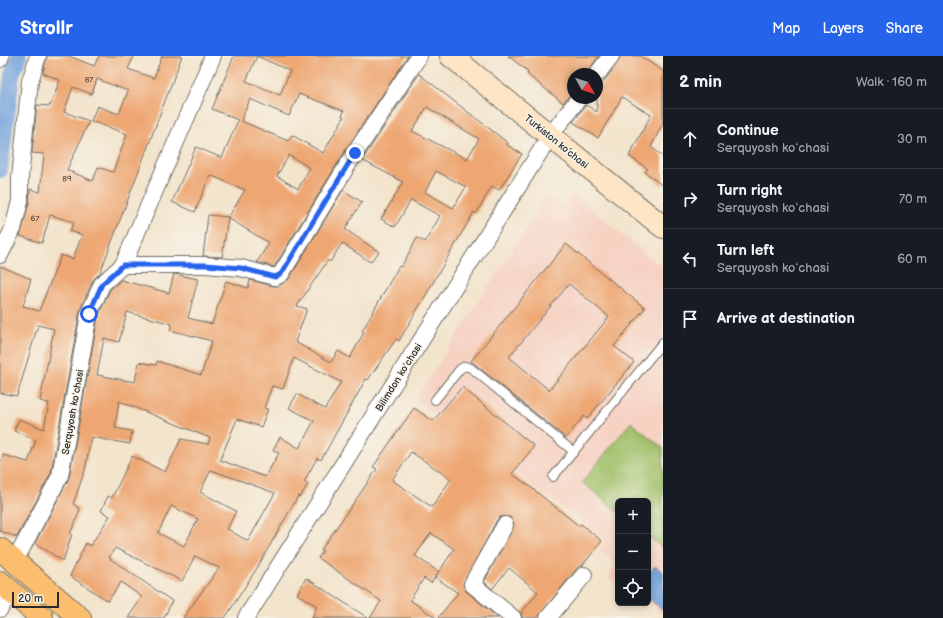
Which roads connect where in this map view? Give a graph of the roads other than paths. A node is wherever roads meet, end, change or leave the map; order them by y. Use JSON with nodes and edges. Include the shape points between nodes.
{"nodes":[{"id":1,"x":1,"y":56,"type":"edge"},
{"id":2,"x":38,"y":56,"type":"edge"},
{"id":3,"x":213,"y":56,"type":"edge"},
{"id":4,"x":420,"y":56,"type":"edge"},
{"id":5,"x":451,"y":56,"type":"edge"},
{"id":6,"x":611,"y":56,"type":"edge"},
{"id":7,"x":0,"y":59,"type":"edge"},
{"id":8,"x":602,"y":68,"type":"edge"},
{"id":9,"x":574,"y":104,"type":"edge"},
{"id":10,"x":550,"y":136,"type":"junction"},
{"id":11,"x":663,"y":227,"type":"edge"},
{"id":12,"x":0,"y":255,"type":"edge"},
{"id":13,"x":123,"y":265,"type":"junction"},
{"id":14,"x":663,"y":342,"type":"edge"},
{"id":15,"x":435,"y":400,"type":"dead end"},
{"id":16,"x":574,"y":452,"type":"junction"},
{"id":17,"x":553,"y":477,"type":"dead end"},
{"id":18,"x":504,"y":525,"type":"dead end"},
{"id":19,"x":7,"y":555,"type":"edge"},
{"id":20,"x":584,"y":575,"type":"dead end"},
{"id":21,"x":4,"y":594,"type":"edge"},
{"id":22,"x":42,"y":618,"type":"edge"},
{"id":23,"x":80,"y":618,"type":"edge"},
{"id":24,"x":246,"y":618,"type":"edge"},
{"id":25,"x":513,"y":618,"type":"edge"},
{"id":26,"x":548,"y":618,"type":"edge"}],
"edges":[{"from":1,"to":7,"type":"street"},
{"from":2,"to":12,"type":"street","via":[[30,81],[20,201],[13,229]]},
{"from":3,"to":13,"type":"street","name":"Serquyosh koʻchasi"},
{"from":4,"to":13,"type":"street","via":[[355,153],[281,274],[275,277],[241,268],[206,265]]},
{"from":5,"to":10,"type":"main road","name":"Turkiston ko’chasi"},
{"from":6,"to":8,"type":"street"},
{"from":9,"to":10,"type":"street","name":"Bilimdon koʻchasi"},
{"from":10,"to":11,"type":"main road","name":"Turkiston ko’chasi"},
{"from":10,"to":24,"type":"street","name":"Bilimdon koʻchasi"},
{"from":13,"to":19,"type":"street","name":"Serquyosh koʻchasi","via":[[102,284],[89,314],[60,476]]},
{"from":14,"to":16,"type":"lane"},
{"from":15,"to":16,"type":"lane","via":[[460,369],[465,366],[471,368]]},
{"from":16,"to":17,"type":"lane"},
{"from":18,"to":25,"type":"street","via":[[472,584]]},
{"from":19,"to":23,"type":"main road"},
{"from":20,"to":26,"type":"street"},
{"from":21,"to":22,"type":"main road"}]}
